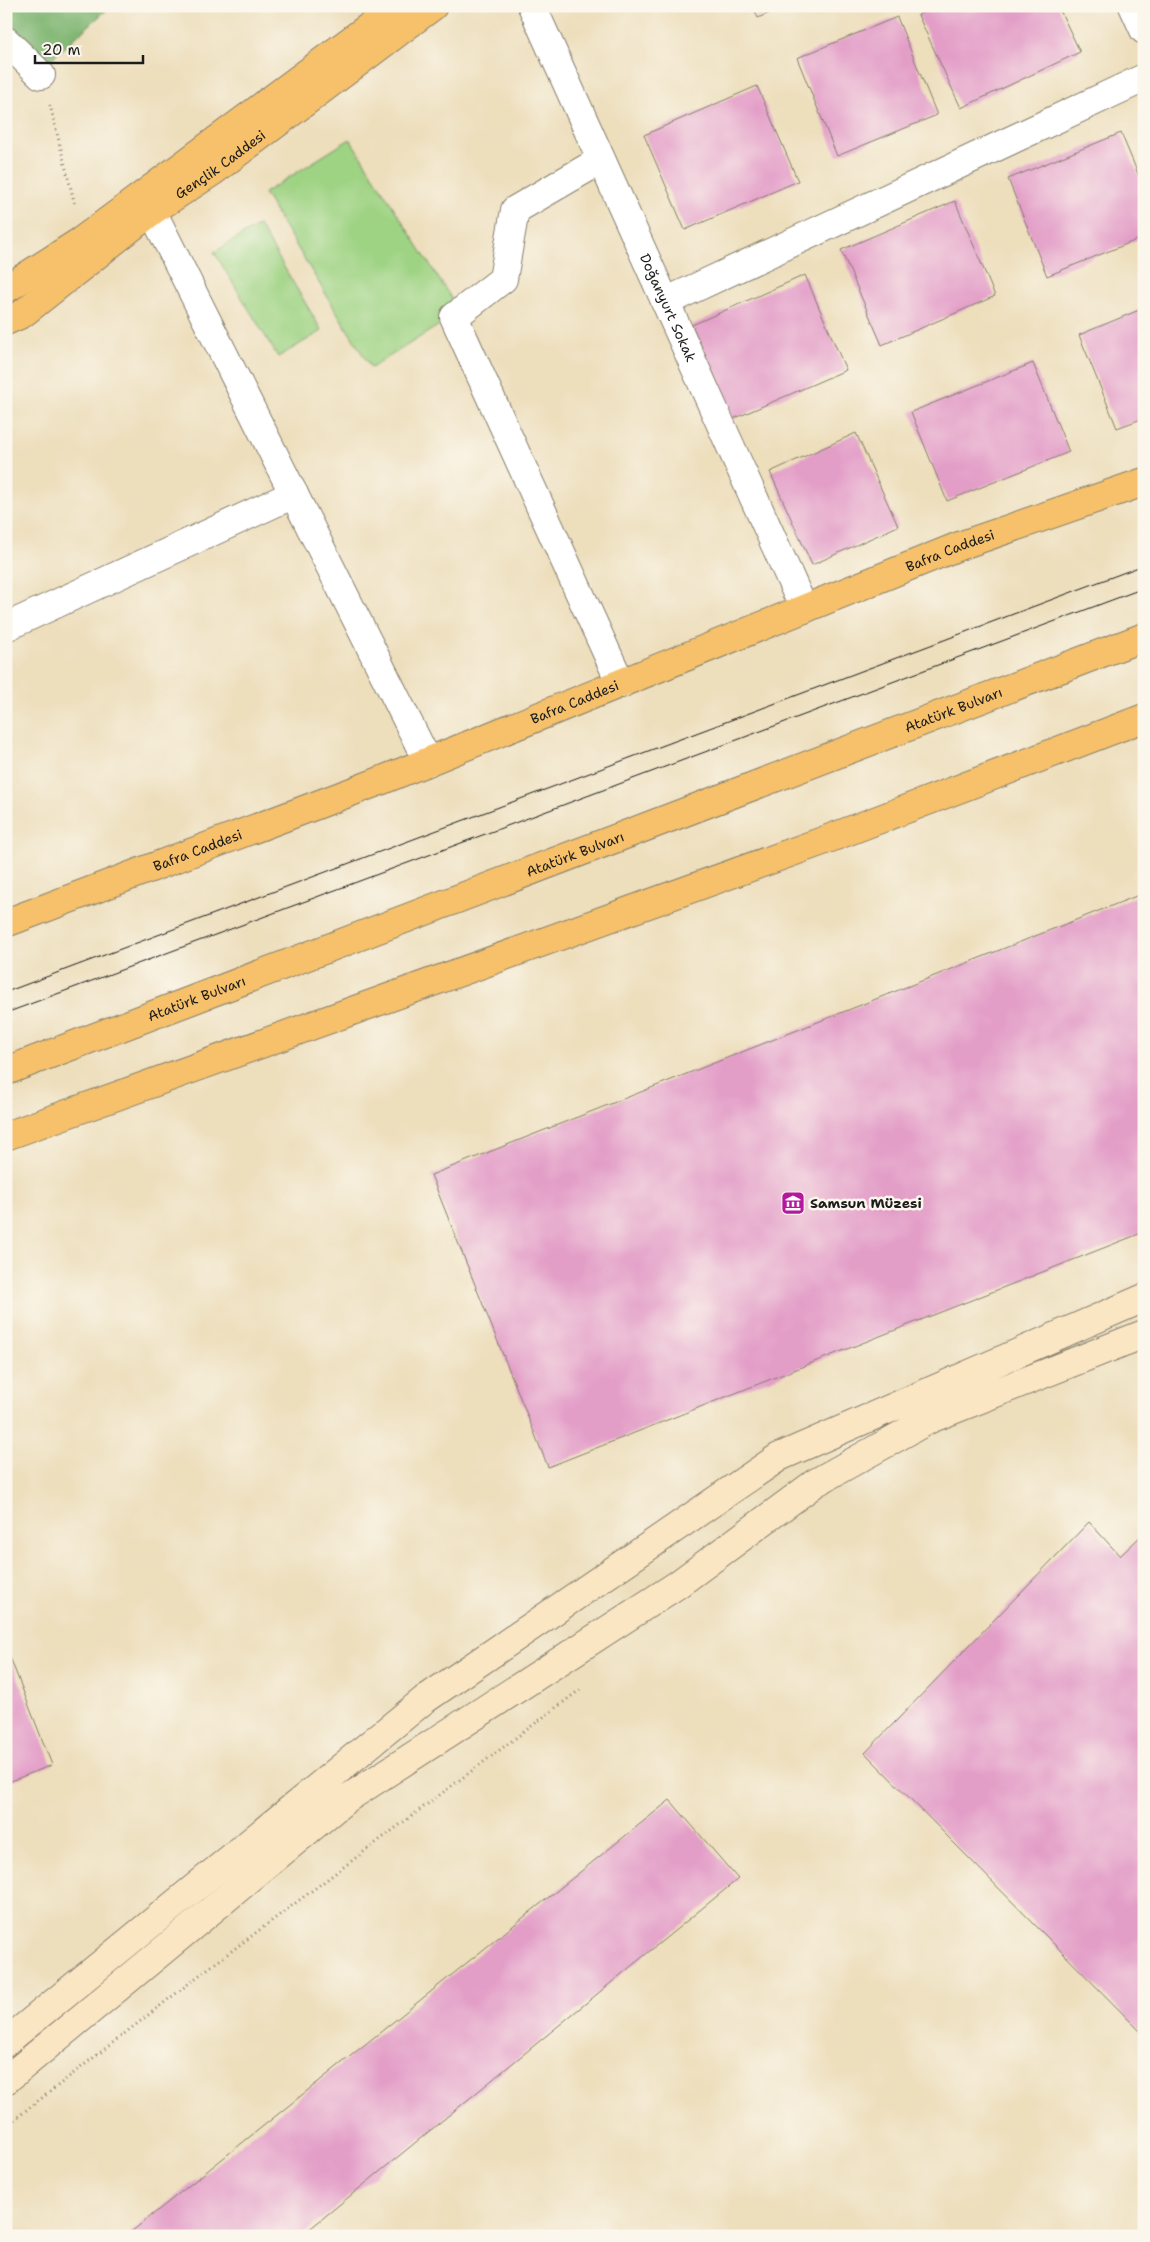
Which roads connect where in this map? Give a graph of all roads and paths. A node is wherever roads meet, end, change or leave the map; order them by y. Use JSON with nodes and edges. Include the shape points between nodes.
{"nodes":[{"id":1,"x":397,"y":6,"type":"edge"},
{"id":2,"x":433,"y":6,"type":"edge"},
{"id":3,"x":532,"y":6,"type":"edge"},
{"id":4,"x":1133,"y":6,"type":"edge"},
{"id":5,"x":1144,"y":30,"type":"edge"},
{"id":6,"x":6,"y":41,"type":"edge"},
{"id":7,"x":42,"y":75,"type":"joint"},
{"id":8,"x":1144,"y":78,"type":"edge"},
{"id":9,"x":601,"y":160,"type":"junction"},
{"id":10,"x":152,"y":211,"type":"junction"},
{"id":11,"x":81,"y":241,"type":"junction"},
{"id":12,"x":6,"y":289,"type":"edge"},
{"id":13,"x":665,"y":302,"type":"junction"},
{"id":14,"x":6,"y":321,"type":"edge"},
{"id":15,"x":1144,"y":482,"type":"edge"},
{"id":16,"x":294,"y":494,"type":"junction"},
{"id":17,"x":804,"y":609,"type":"junction"},
{"id":18,"x":6,"y":627,"type":"edge"},
{"id":19,"x":1144,"y":637,"type":"edge"},
{"id":20,"x":621,"y":684,"type":"junction"},
{"id":21,"x":1144,"y":718,"type":"edge"},
{"id":22,"x":428,"y":762,"type":"junction"},
{"id":23,"x":6,"y":923,"type":"edge"},
{"id":24,"x":6,"y":1071,"type":"edge"},
{"id":25,"x":6,"y":1136,"type":"edge"},
{"id":26,"x":1144,"y":1298,"type":"edge"},
{"id":27,"x":1144,"y":1334,"type":"edge"},
{"id":28,"x":585,"y":1686,"type":"dead end"},
{"id":29,"x":6,"y":2042,"type":"edge"},
{"id":30,"x":6,"y":2080,"type":"edge"},
{"id":31,"x":6,"y":2126,"type":"edge"}],
"edges":[{"from":1,"to":11,"type":"main road","name":"Gençlik Caddesi"},
{"from":2,"to":10,"type":"main road","name":"Gençlik Caddesi","via":[[212,172]]},
{"from":3,"to":9,"type":"street","name":"Doğanyurt Sokak"},
{"from":4,"to":5,"type":"street"},
{"from":6,"to":7,"type":"street"},
{"from":7,"to":11,"type":"path"},
{"from":8,"to":13,"type":"street"},
{"from":9,"to":13,"type":"street","name":"Doğanyurt Sokak"},
{"from":9,"to":20,"type":"street","via":[[515,210],[503,280],[454,317]]},
{"from":10,"to":14,"type":"main road","name":"Gençlik Caddesi","via":[[22,314]]},
{"from":10,"to":16,"type":"street"},
{"from":11,"to":12,"type":"main road","name":"Gençlik Caddesi"},
{"from":13,"to":17,"type":"street","name":"Doğanyurt Sokak"},
{"from":15,"to":17,"type":"main road","name":"Bafra Caddesi","via":[[959,546]]},
{"from":16,"to":18,"type":"street"},
{"from":16,"to":22,"type":"street"},
{"from":17,"to":20,"type":"main road","name":"Bafra Caddesi"},
{"from":19,"to":24,"type":"main road","name":"Atatürk Bulvarı"},
{"from":20,"to":22,"type":"main road","name":"Bafra Caddesi"},
{"from":21,"to":25,"type":"main road","via":[[820,842]]},
{"from":22,"to":23,"type":"main road","name":"Bafra Caddesi"},
{"from":26,"to":29,"type":"street","via":[[779,1457],[424,1700]]},
{"from":27,"to":30,"type":"street","via":[[930,1419],[815,1483],[677,1585],[345,1800]]},
{"from":28,"to":31,"type":"path","via":[[206,1970]]}]}
